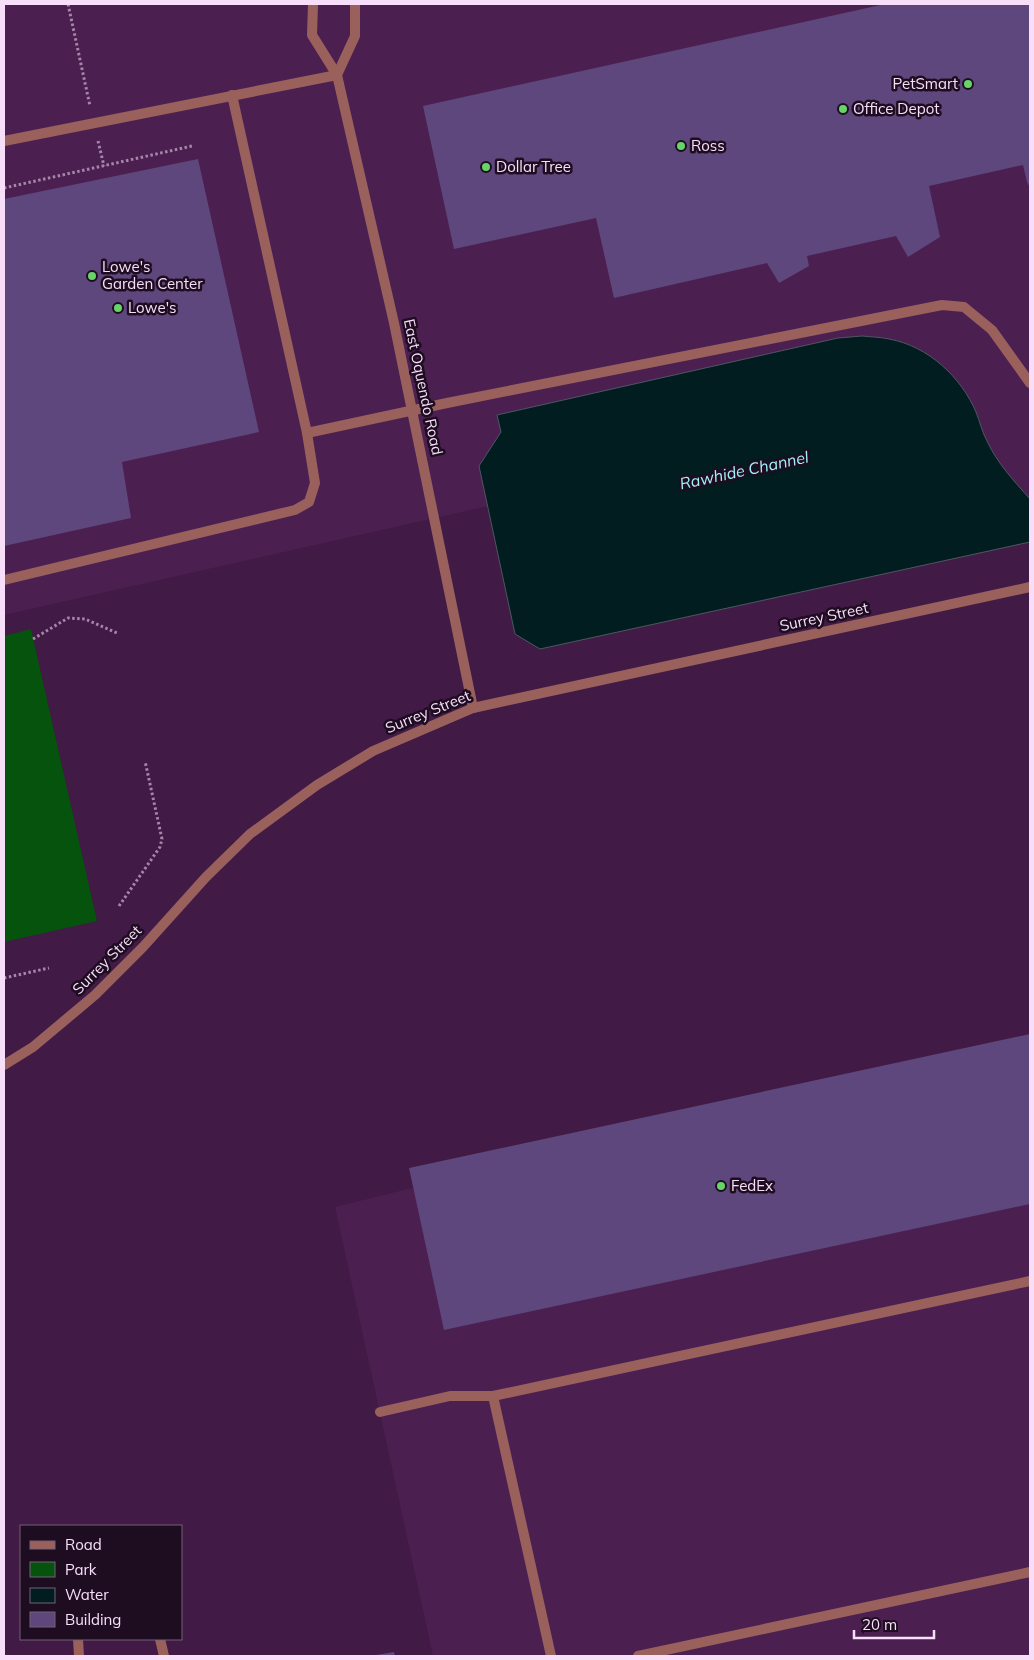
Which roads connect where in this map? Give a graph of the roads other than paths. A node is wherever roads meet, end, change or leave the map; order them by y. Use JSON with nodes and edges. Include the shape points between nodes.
{"nodes":[{"id":1,"x":313,"y":4,"type":"edge"},
{"id":2,"x":355,"y":4,"type":"edge"},
{"id":3,"x":337,"y":74,"type":"junction"},
{"id":4,"x":232,"y":95,"type":"junction"},
{"id":5,"x":4,"y":141,"type":"edge"},
{"id":6,"x":1030,"y":383,"type":"edge"},
{"id":7,"x":412,"y":410,"type":"junction"},
{"id":8,"x":307,"y":433,"type":"junction"},
{"id":9,"x":4,"y":580,"type":"edge"},
{"id":10,"x":1030,"y":587,"type":"edge"},
{"id":11,"x":473,"y":708,"type":"junction"},
{"id":12,"x":4,"y":1065,"type":"edge"},
{"id":13,"x":1030,"y":1281,"type":"edge"},
{"id":14,"x":492,"y":1396,"type":"junction"},
{"id":15,"x":380,"y":1412,"type":"dead end"},
{"id":16,"x":1030,"y":1572,"type":"edge"},
{"id":17,"x":78,"y":1640,"type":"edge"},
{"id":18,"x":160,"y":1640,"type":"edge"},
{"id":19,"x":79,"y":1656,"type":"edge"},
{"id":20,"x":164,"y":1656,"type":"edge"},
{"id":21,"x":551,"y":1656,"type":"edge"},
{"id":22,"x":638,"y":1656,"type":"edge"}],
"edges":[{"from":1,"to":3,"type":"street","name":"East Oquendo Road","via":[[312,35]]},
{"from":2,"to":3,"type":"street","via":[[355,36]]},
{"from":3,"to":4,"type":"street"},
{"from":3,"to":7,"type":"street","name":"East Oquendo Road"},
{"from":4,"to":5,"type":"street"},
{"from":4,"to":8,"type":"street"},
{"from":6,"to":7,"type":"street","via":[[992,330],[964,307],[942,305]]},
{"from":7,"to":8,"type":"street"},
{"from":7,"to":11,"type":"street","name":"East Oquendo Road"},
{"from":8,"to":9,"type":"street","via":[[315,483],[309,502],[295,510]]},
{"from":10,"to":11,"type":"street","name":"Surrey Street"},
{"from":11,"to":12,"type":"street","name":"Surrey Street","via":[[373,751],[317,785],[250,834],[95,995],[33,1047]]},
{"from":13,"to":14,"type":"street"},
{"from":14,"to":15,"type":"street","via":[[450,1396]]},
{"from":14,"to":21,"type":"street"},
{"from":16,"to":22,"type":"street"},
{"from":17,"to":19,"type":"street"},
{"from":18,"to":20,"type":"street"}]}
